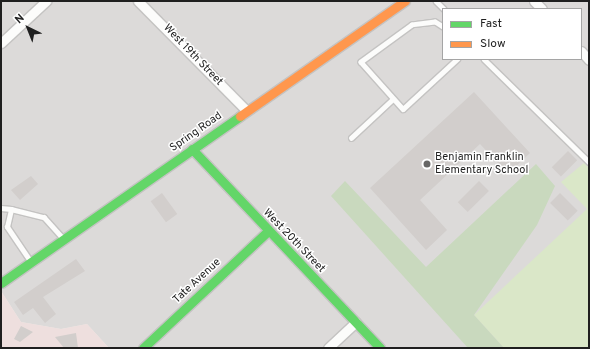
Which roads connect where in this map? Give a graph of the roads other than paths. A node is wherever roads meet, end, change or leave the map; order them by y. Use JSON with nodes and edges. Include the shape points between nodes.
{"nodes":[{"id":1,"x":46,"y":1,"type":"edge"},
{"id":2,"x":138,"y":1,"type":"edge"},
{"id":3,"x":405,"y":1,"type":"edge"},
{"id":4,"x":442,"y":25,"type":"edge"},
{"id":5,"x":1,"y":43,"type":"edge"},
{"id":6,"x":582,"y":52,"type":"edge"},
{"id":7,"x":456,"y":60,"type":"edge"},
{"id":8,"x":485,"y":60,"type":"edge"},
{"id":9,"x":589,"y":60,"type":"edge"},
{"id":10,"x":393,"y":99,"type":"junction"},
{"id":11,"x":246,"y":110,"type":"junction"},
{"id":12,"x":351,"y":138,"type":"dead end"},
{"id":13,"x":192,"y":149,"type":"junction"},
{"id":14,"x":589,"y":162,"type":"edge"},
{"id":15,"x":1,"y":208,"type":"edge"},
{"id":16,"x":11,"y":209,"type":"junction"},
{"id":17,"x":268,"y":231,"type":"junction"},
{"id":18,"x":64,"y":239,"type":"junction"},
{"id":19,"x":31,"y":262,"type":"junction"},
{"id":20,"x":1,"y":283,"type":"edge"},
{"id":21,"x":356,"y":322,"type":"junction"},
{"id":22,"x":143,"y":348,"type":"edge"},
{"id":23,"x":328,"y":348,"type":"edge"},
{"id":24,"x":380,"y":348,"type":"edge"}],
"edges":[{"from":1,"to":5,"type":"street"},
{"from":2,"to":11,"type":"street","name":"West 19th Street"},
{"from":3,"to":11,"type":"street","name":"Spring Road"},
{"from":4,"to":10,"type":"lane","via":[[436,22],[412,25],[361,62]]},
{"from":6,"to":9,"type":"street"},
{"from":7,"to":10,"type":"lane","via":[[403,109]]},
{"from":8,"to":14,"type":"lane"},
{"from":10,"to":12,"type":"lane"},
{"from":11,"to":13,"type":"street","name":"Spring Road"},
{"from":13,"to":17,"type":"street","name":"West 20th Street"},
{"from":13,"to":18,"type":"street","name":"Spring Road"},
{"from":15,"to":16,"type":"lane"},
{"from":16,"to":18,"type":"lane","via":[[44,217]]},
{"from":16,"to":19,"type":"lane","via":[[7,227]]},
{"from":17,"to":21,"type":"street","name":"West 20th Street"},
{"from":17,"to":22,"type":"street","name":"Tate Avenue"},
{"from":18,"to":19,"type":"street","name":"Spring Road"},
{"from":19,"to":20,"type":"street","name":"Spring Road"},
{"from":21,"to":23,"type":"street"},
{"from":21,"to":24,"type":"street","name":"West 20th Street"}]}
